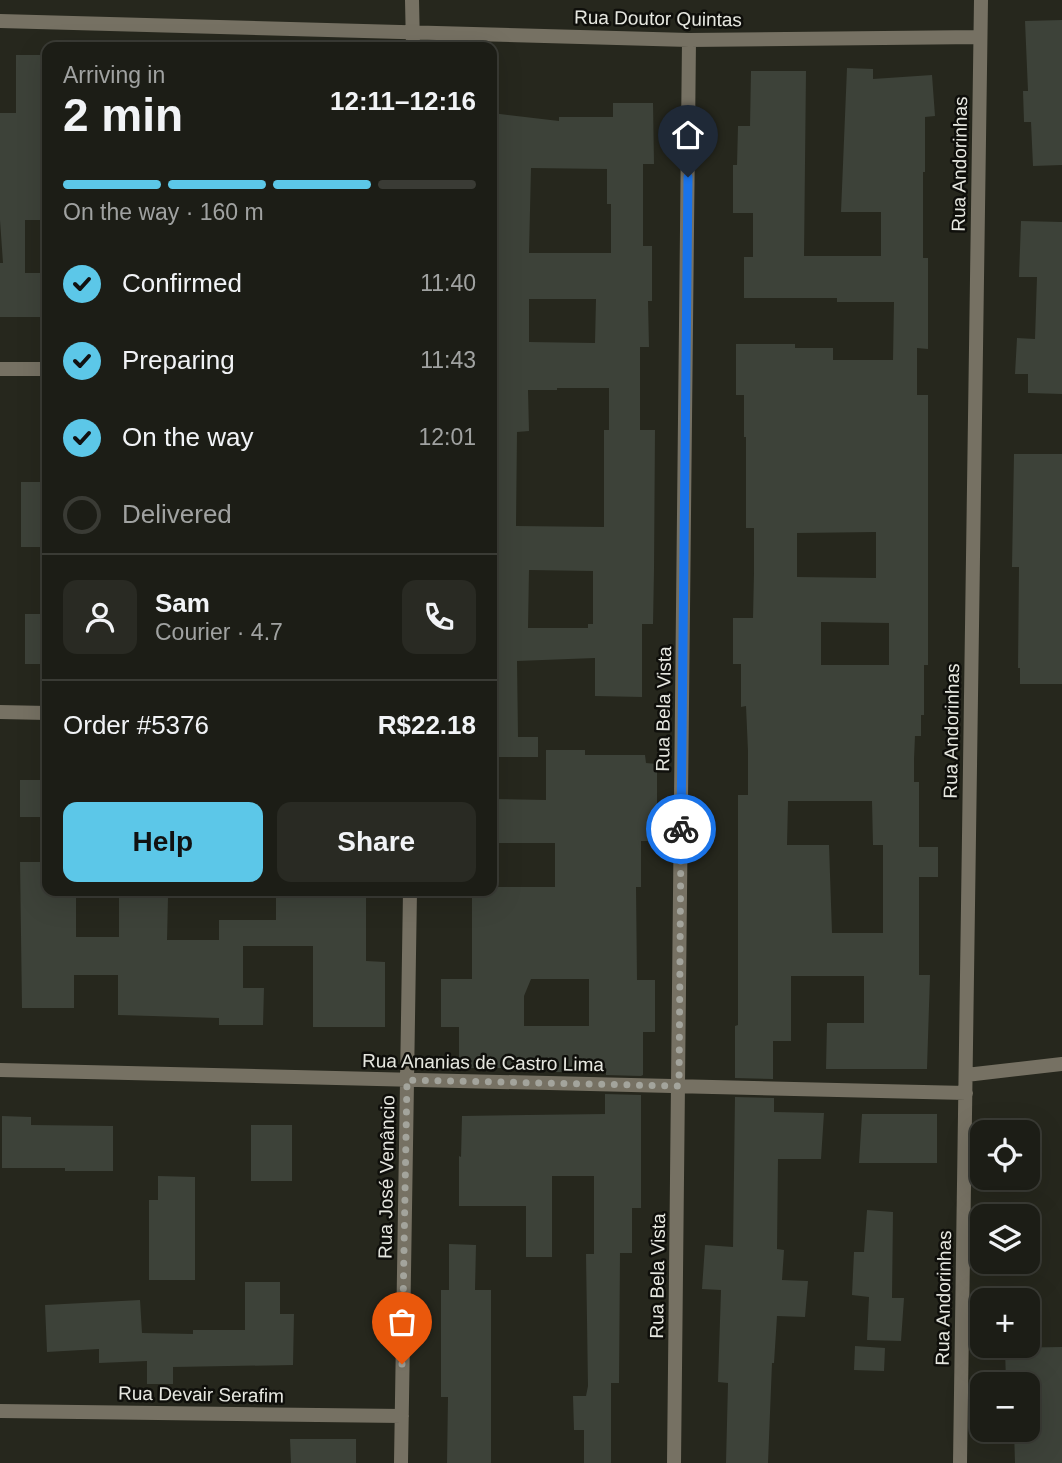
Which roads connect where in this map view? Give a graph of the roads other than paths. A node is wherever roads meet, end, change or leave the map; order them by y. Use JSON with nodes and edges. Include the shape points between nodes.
{"nodes":[{"id":1,"x":412,"y":0,"type":"edge"},
{"id":2,"x":981,"y":0,"type":"edge"},
{"id":3,"x":0,"y":21,"type":"edge"},
{"id":4,"x":980,"y":37,"type":"junction"},
{"id":5,"x":413,"y":40,"type":"edge"},
{"id":6,"x":689,"y":40,"type":"junction"},
{"id":7,"x":0,"y":369,"type":"edge"},
{"id":8,"x":42,"y":369,"type":"edge"},
{"id":9,"x":0,"y":712,"type":"edge"},
{"id":10,"x":42,"y":713,"type":"edge"},
{"id":11,"x":410,"y":896,"type":"edge"},
{"id":12,"x":1062,"y":1064,"type":"edge"},
{"id":13,"x":0,"y":1070,"type":"edge"},
{"id":14,"x":966,"y":1075,"type":"junction"},
{"id":15,"x":407,"y":1080,"type":"junction"},
{"id":16,"x":679,"y":1086,"type":"junction"},
{"id":17,"x":966,"y":1093,"type":"junction"},
{"id":18,"x":0,"y":1411,"type":"edge"},
{"id":19,"x":402,"y":1416,"type":"junction"},
{"id":20,"x":401,"y":1463,"type":"edge"},
{"id":21,"x":674,"y":1463,"type":"edge"},
{"id":22,"x":960,"y":1463,"type":"edge"}],
"edges":[{"from":1,"to":5,"type":"street"},
{"from":2,"to":4,"type":"street","name":"Rua Andorinhas"},
{"from":3,"to":5,"type":"street","name":"Rua Doutor Quintas"},
{"from":4,"to":6,"type":"street","name":"Rua Doutor Quintas"},
{"from":4,"to":14,"type":"street","name":"Rua Andorinhas"},
{"from":5,"to":6,"type":"street","name":"Rua Doutor Quintas"},
{"from":6,"to":16,"type":"street","name":"Rua Bela Vista"},
{"from":7,"to":8,"type":"street"},
{"from":9,"to":10,"type":"street"},
{"from":11,"to":15,"type":"street","name":"Rua José Venâncio"},
{"from":12,"to":14,"type":"street"},
{"from":13,"to":15,"type":"street","name":"Rua Ananias de Castro Lima"},
{"from":14,"to":17,"type":"street","name":"Rua Andorinhas"},
{"from":15,"to":16,"type":"street","name":"Rua Ananias de Castro Lima"},
{"from":15,"to":19,"type":"street","name":"Rua José Venâncio"},
{"from":16,"to":17,"type":"street","name":"Rua Ananias de Castro Lima"},
{"from":16,"to":21,"type":"street","name":"Rua Bela Vista"},
{"from":17,"to":22,"type":"street","name":"Rua Andorinhas"},
{"from":18,"to":19,"type":"street","name":"Rua Devair Serafim"},
{"from":19,"to":20,"type":"street","name":"Rua José Venâncio"}]}
